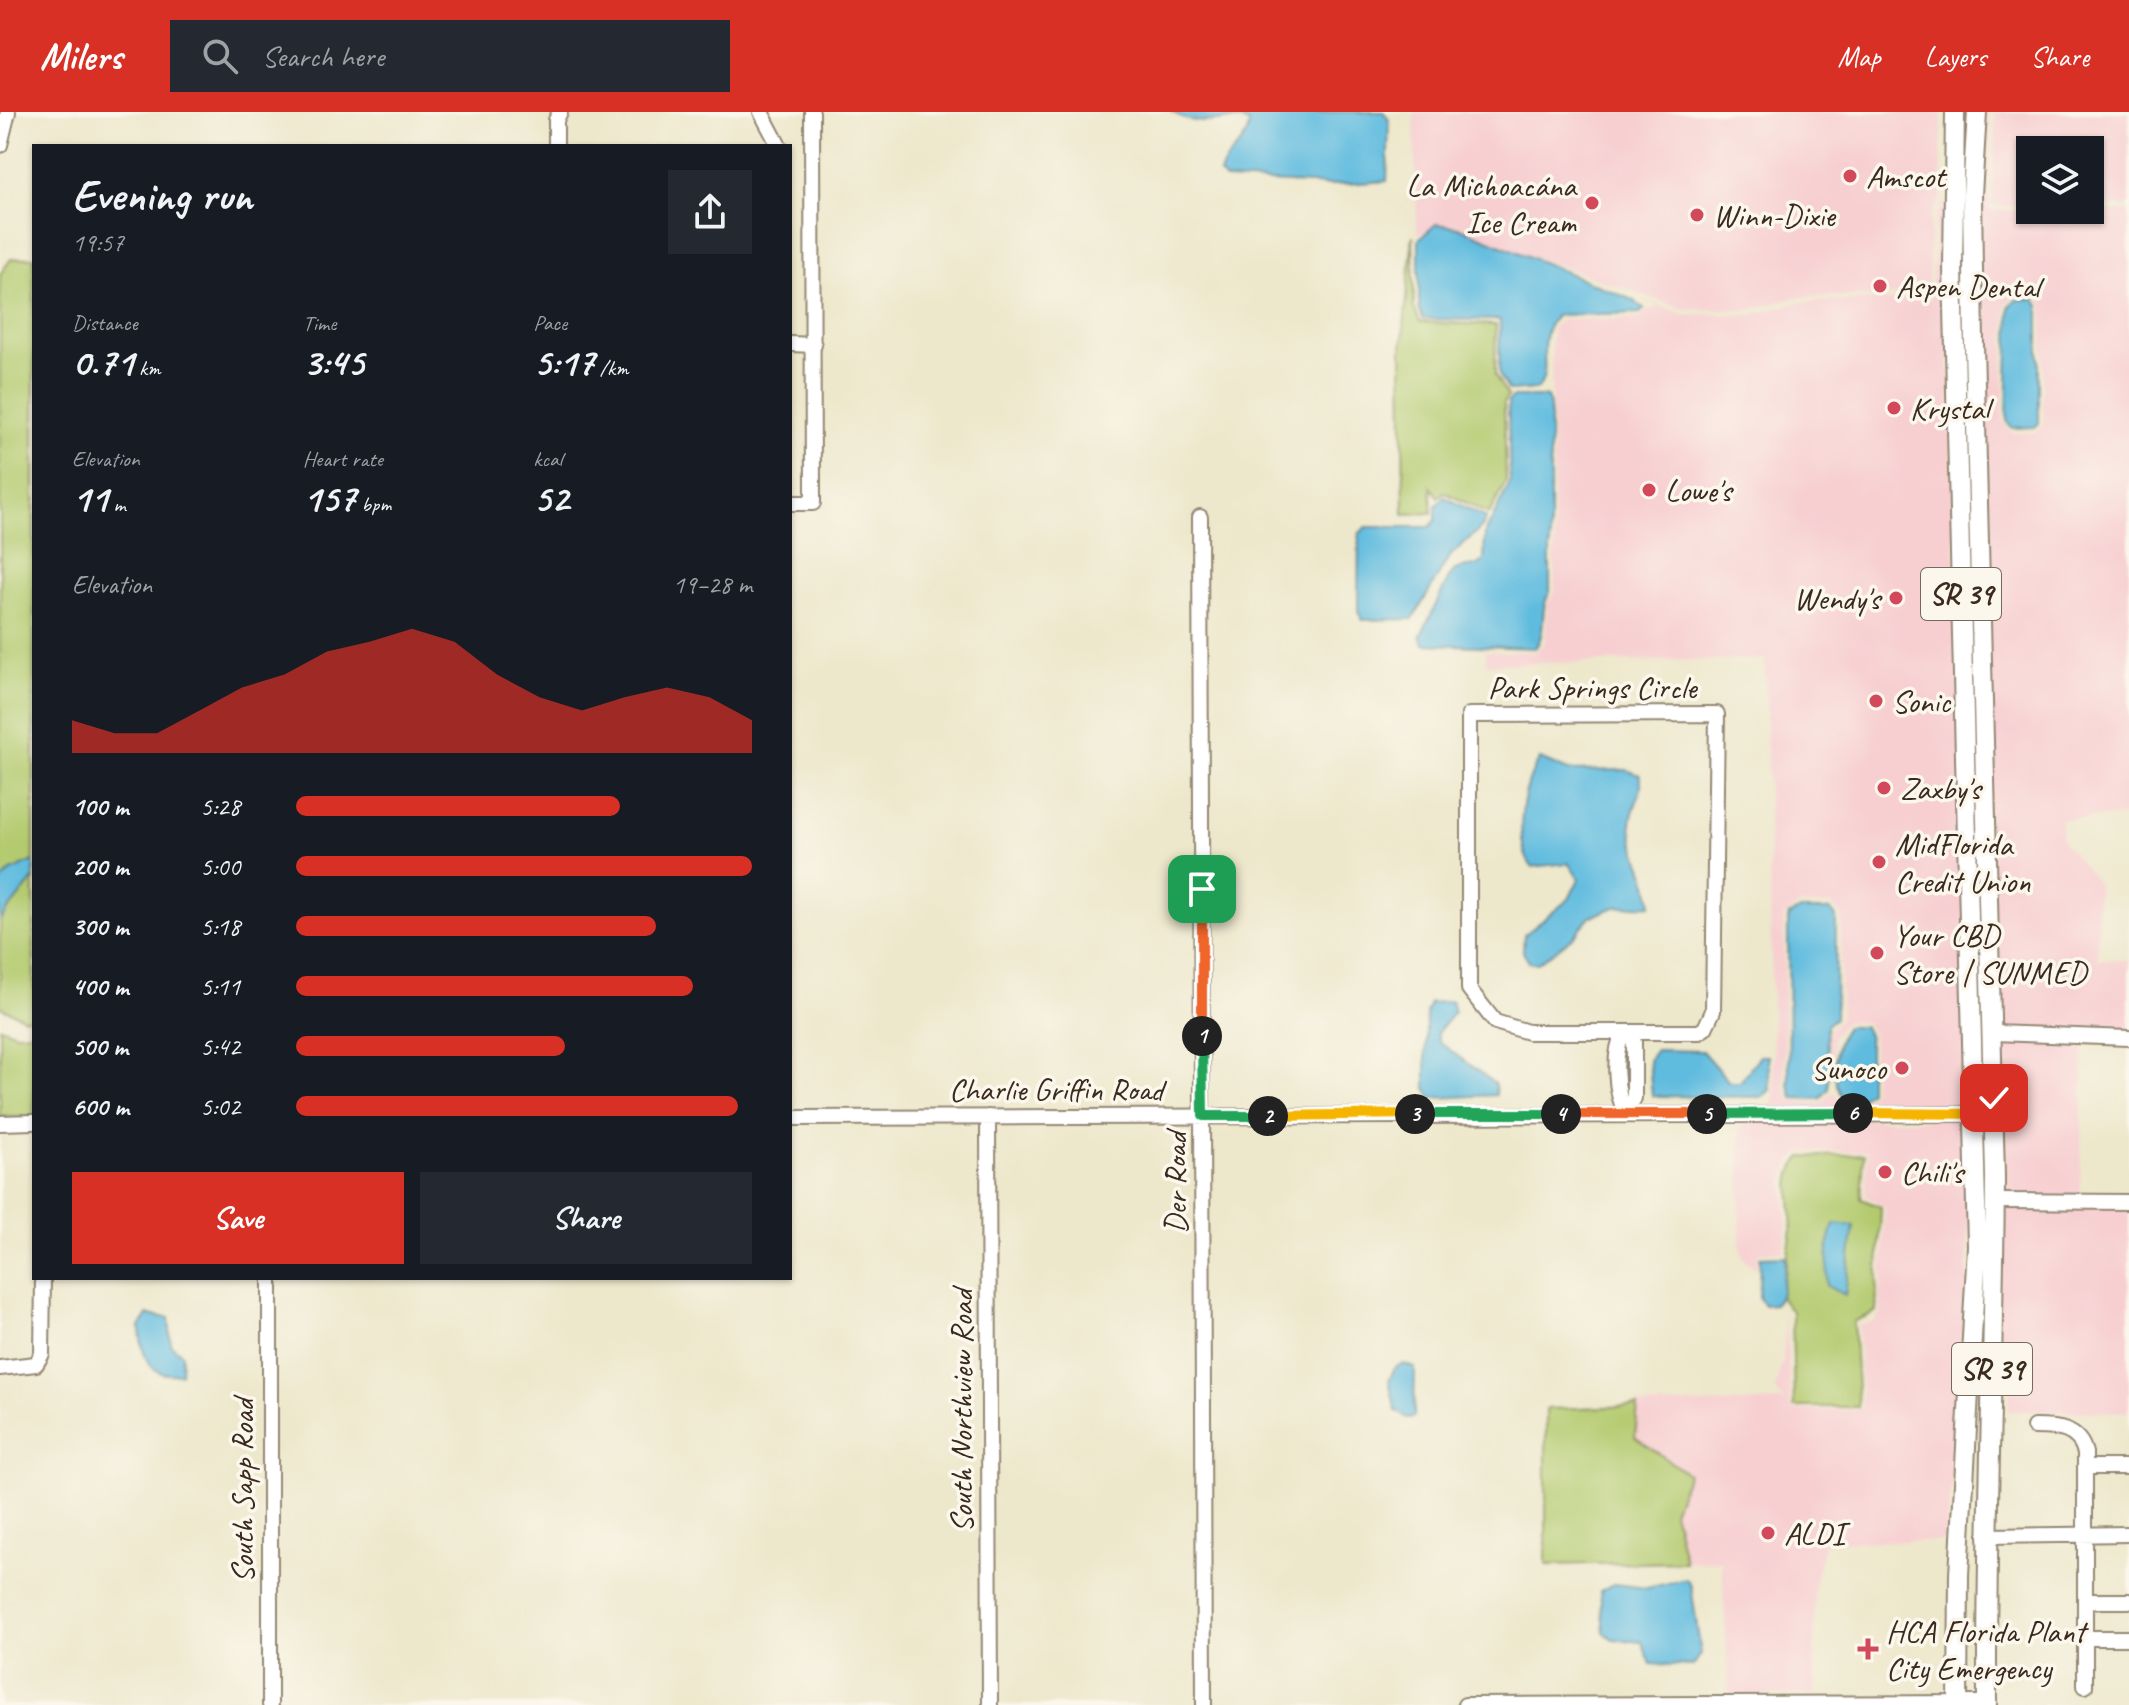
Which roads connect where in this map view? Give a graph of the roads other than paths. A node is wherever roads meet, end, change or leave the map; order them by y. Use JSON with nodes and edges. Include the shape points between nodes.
{"nodes":[{"id":1,"x":8,"y":112,"type":"edge"},
{"id":2,"x":560,"y":112,"type":"edge"},
{"id":3,"x":812,"y":112,"type":"edge"},
{"id":4,"x":1955,"y":112,"type":"edge"},
{"id":5,"x":1963,"y":112,"type":"edge"},
{"id":6,"x":1977,"y":112,"type":"edge"},
{"id":7,"x":763,"y":115,"type":"edge"},
{"id":8,"x":556,"y":144,"type":"edge"},
{"id":9,"x":778,"y":144,"type":"edge"},
{"id":10,"x":0,"y":145,"type":"edge"},
{"id":11,"x":1954,"y":159,"type":"junction"},
{"id":12,"x":1974,"y":165,"type":"junction"},
{"id":13,"x":1974,"y":297,"type":"junction"},
{"id":14,"x":792,"y":344,"type":"edge"},
{"id":15,"x":814,"y":345,"type":"junction"},
{"id":16,"x":792,"y":503,"type":"edge"},
{"id":17,"x":1200,"y":517,"type":"dead end"},
{"id":18,"x":1962,"y":613,"type":"junction"},
{"id":19,"x":1985,"y":737,"type":"junction"},
{"id":20,"x":1965,"y":739,"type":"junction"},
{"id":21,"x":1988,"y":875,"type":"junction"},
{"id":22,"x":1624,"y":1032,"type":"junction"},
{"id":23,"x":1993,"y":1033,"type":"junction"},
{"id":24,"x":2129,"y":1038,"type":"edge"},
{"id":25,"x":1626,"y":1114,"type":"junction"},
{"id":26,"x":1986,"y":1114,"type":"junction"},
{"id":27,"x":1203,"y":1116,"type":"junction"},
{"id":28,"x":988,"y":1117,"type":"junction"},
{"id":29,"x":792,"y":1118,"type":"edge"},
{"id":30,"x":32,"y":1122,"type":"edge"},
{"id":31,"x":0,"y":1123,"type":"edge"},
{"id":32,"x":1995,"y":1201,"type":"junction"},
{"id":33,"x":2129,"y":1202,"type":"edge"},
{"id":34,"x":43,"y":1280,"type":"edge"},
{"id":35,"x":270,"y":1280,"type":"edge"},
{"id":36,"x":0,"y":1368,"type":"edge"},
{"id":37,"x":2034,"y":1427,"type":"dead end"},
{"id":38,"x":2085,"y":1467,"type":"junction"},
{"id":39,"x":2129,"y":1467,"type":"edge"},
{"id":40,"x":2084,"y":1534,"type":"junction"},
{"id":41,"x":2129,"y":1534,"type":"edge"},
{"id":42,"x":1986,"y":1536,"type":"junction"},
{"id":43,"x":2085,"y":1601,"type":"junction"},
{"id":44,"x":2129,"y":1601,"type":"edge"},
{"id":45,"x":2085,"y":1638,"type":"junction"},
{"id":46,"x":2129,"y":1638,"type":"edge"},
{"id":47,"x":2085,"y":1686,"type":"dead end"},
{"id":48,"x":1958,"y":1704,"type":"edge"},
{"id":49,"x":1987,"y":1704,"type":"edge"},
{"id":50,"x":270,"y":1705,"type":"edge"},
{"id":51,"x":990,"y":1705,"type":"edge"},
{"id":52,"x":1204,"y":1705,"type":"edge"},
{"id":53,"x":1465,"y":1705,"type":"edge"}],
"edges":[{"from":1,"to":10,"type":"street"},
{"from":2,"to":8,"type":"street"},
{"from":3,"to":15,"type":"street"},
{"from":4,"to":11,"type":"main road","number":"SR 39"},
{"from":5,"to":12,"type":"main road","via":[[1964,149]]},
{"from":6,"to":12,"type":"main road","number":"SR 39"},
{"from":7,"to":9,"type":"street"},
{"from":11,"to":13,"type":"main road","via":[[1963,178],[1964,257]]},
{"from":11,"to":18,"type":"main road","number":"SR 39"},
{"from":12,"to":13,"type":"main road","number":"SR 39"},
{"from":13,"to":19,"type":"main road","number":"SR 39"},
{"from":14,"to":15,"type":"street"},
{"from":15,"to":16,"type":"street","via":[[813,503]]},
{"from":17,"to":27,"type":"street","name":"Der Road"},
{"from":18,"to":19,"type":"main road","via":[[1971,634],[1975,727]]},
{"from":18,"to":20,"type":"main road","number":"SR 39"},
{"from":19,"to":21,"type":"main road","number":"SR 39"},
{"from":20,"to":21,"type":"main road","via":[[1976,755],[1978,846]]},
{"from":20,"to":26,"type":"main road","number":"SR 39"},
{"from":21,"to":23,"type":"main road","number":"SR 39"},
{"from":22,"to":22,"type":"street","name":"Park Springs Circle","via":[[1699,1032],[1713,1011],[1717,714],[1469,715],[1469,989],[1495,1022],[1528,1032]]},
{"from":22,"to":25,"type":"street","via":[[1618,1043],[1618,1100]]},
{"from":23,"to":24,"type":"street"},
{"from":23,"to":26,"type":"main road","number":"SR 39"},
{"from":25,"to":26,"type":"street","name":"Charlie Griffin Road"},
{"from":25,"to":27,"type":"street","name":"Charlie Griffin Road"},
{"from":26,"to":32,"type":"main road","number":"SR 39"},
{"from":26,"to":48,"type":"main road","number":"SR 39","via":[[1959,1575]]},
{"from":27,"to":28,"type":"street","name":"Charlie Griffin Road"},
{"from":27,"to":52,"type":"street","name":"Der Road"},
{"from":28,"to":29,"type":"street","name":"Charlie Griffin Road"},
{"from":28,"to":51,"type":"street","name":"South Northview Road"},
{"from":30,"to":31,"type":"street"},
{"from":32,"to":33,"type":"street"},
{"from":32,"to":42,"type":"main road","number":"SR 39"},
{"from":34,"to":36,"type":"street","via":[[42,1354],[36,1364]]},
{"from":35,"to":50,"type":"street","name":"South Sapp Road"},
{"from":37,"to":38,"type":"street","via":[[2074,1434],[2083,1447]]},
{"from":38,"to":39,"type":"street"},
{"from":38,"to":40,"type":"street"},
{"from":40,"to":41,"type":"street"},
{"from":40,"to":42,"type":"street"},
{"from":40,"to":43,"type":"street"},
{"from":42,"to":49,"type":"main road","number":"SR 39"},
{"from":43,"to":44,"type":"street"},
{"from":43,"to":45,"type":"street"},
{"from":45,"to":46,"type":"street"},
{"from":45,"to":47,"type":"street"},
{"from":48,"to":49,"type":"street"},
{"from":48,"to":53,"type":"street"}]}
